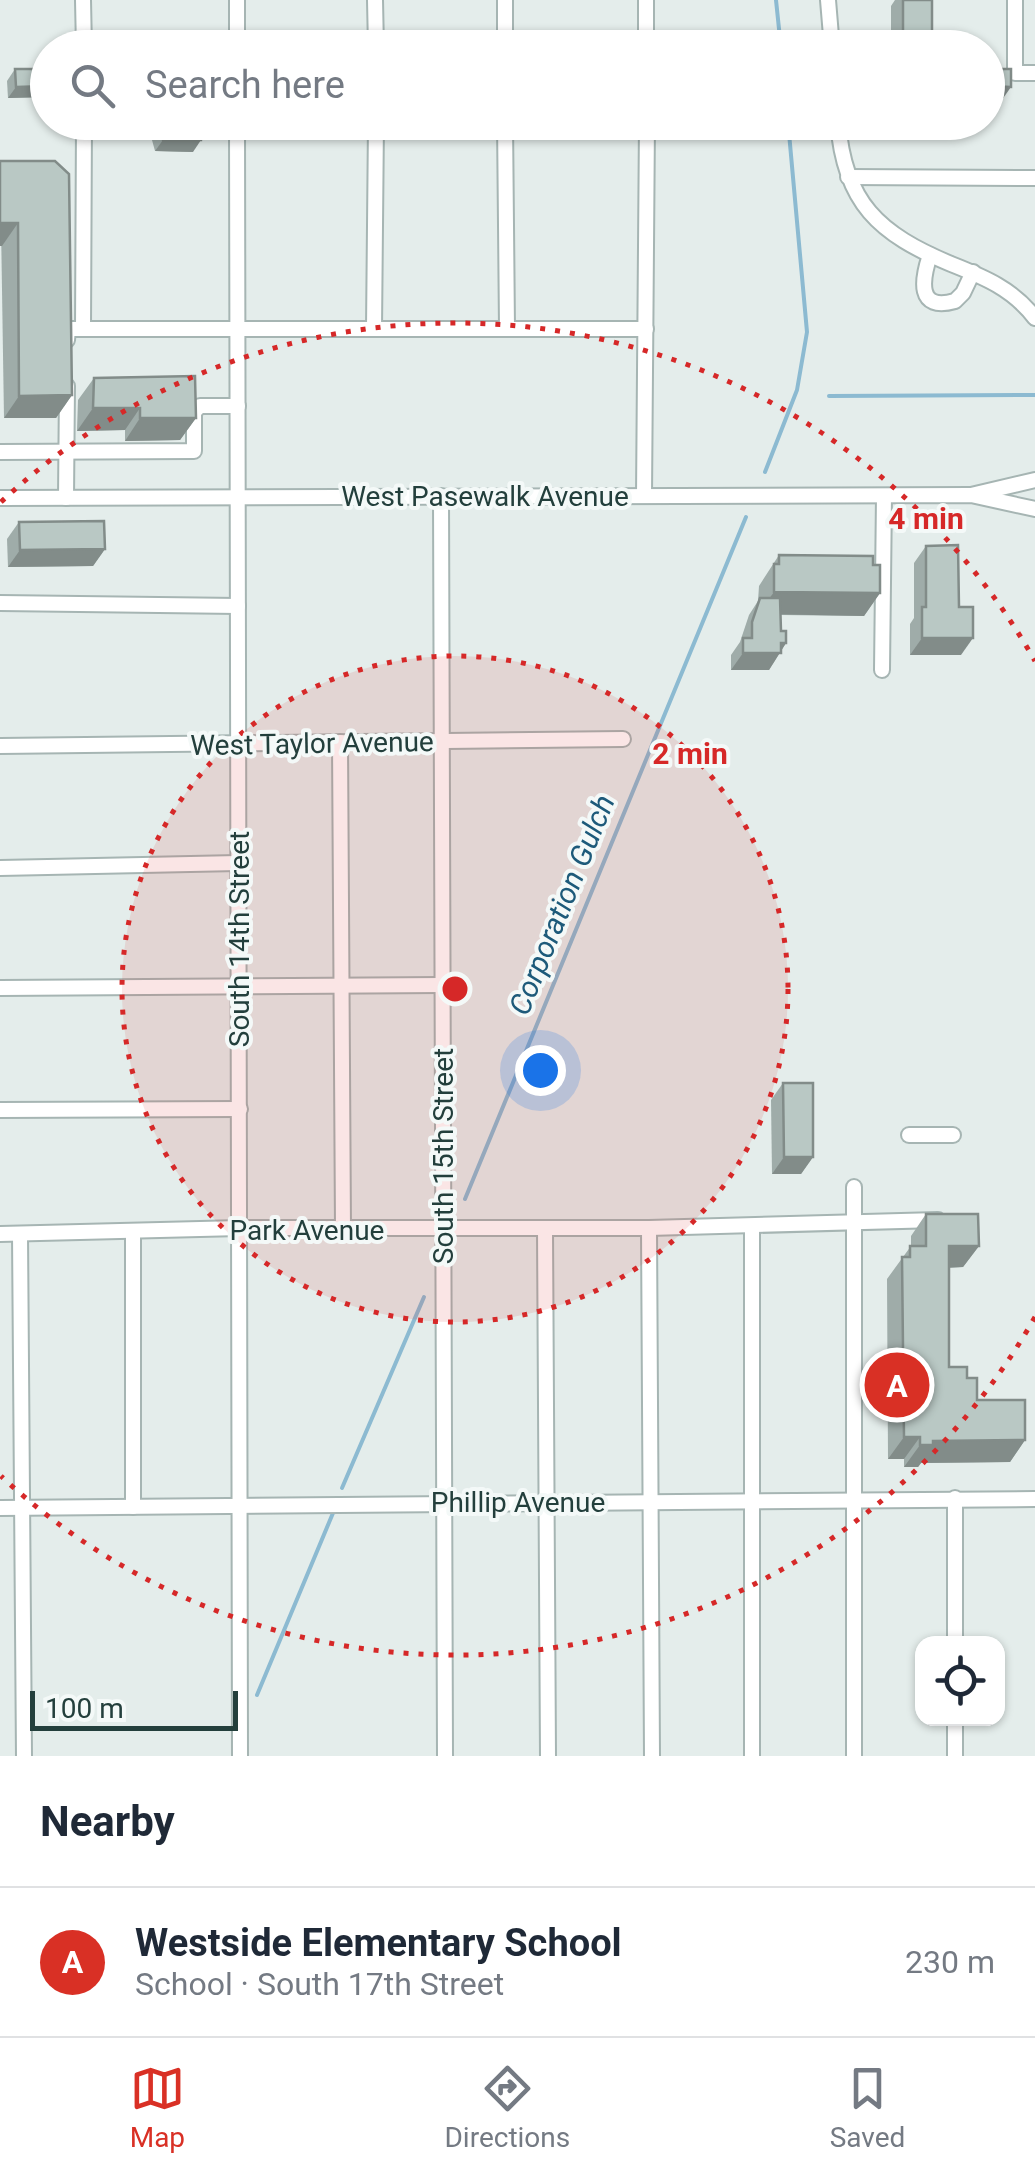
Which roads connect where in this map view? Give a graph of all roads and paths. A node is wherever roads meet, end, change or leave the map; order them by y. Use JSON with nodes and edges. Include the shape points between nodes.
{"nodes":[{"id":1,"x":84,"y":0,"type":"edge"},
{"id":2,"x":237,"y":0,"type":"edge"},
{"id":3,"x":376,"y":0,"type":"edge"},
{"id":4,"x":505,"y":0,"type":"edge"},
{"id":5,"x":646,"y":0,"type":"edge"},
{"id":6,"x":828,"y":0,"type":"edge"},
{"id":7,"x":1014,"y":0,"type":"edge"},
{"id":8,"x":84,"y":30,"type":"edge"},
{"id":9,"x":237,"y":30,"type":"edge"},
{"id":10,"x":376,"y":30,"type":"edge"},
{"id":11,"x":505,"y":30,"type":"edge"},
{"id":12,"x":646,"y":30,"type":"edge"},
{"id":13,"x":830,"y":30,"type":"edge"},
{"id":14,"x":1035,"y":73,"type":"edge"},
{"id":15,"x":84,"y":140,"type":"edge"},
{"id":16,"x":236,"y":140,"type":"edge"},
{"id":17,"x":376,"y":140,"type":"edge"},
{"id":18,"x":505,"y":140,"type":"edge"},
{"id":19,"x":646,"y":140,"type":"edge"},
{"id":20,"x":839,"y":140,"type":"edge"},
{"id":21,"x":848,"y":177,"type":"junction"},
{"id":22,"x":1035,"y":178,"type":"edge"},
{"id":23,"x":930,"y":255,"type":"junction"},
{"id":24,"x":973,"y":272,"type":"junction"},
{"id":25,"x":1035,"y":318,"type":"edge"},
{"id":26,"x":238,"y":328,"type":"junction"},
{"id":27,"x":508,"y":328,"type":"junction"},
{"id":28,"x":646,"y":328,"type":"junction"},
{"id":29,"x":83,"y":329,"type":"junction"},
{"id":30,"x":374,"y":329,"type":"junction"},
{"id":31,"x":238,"y":406,"type":"junction"},
{"id":32,"x":0,"y":452,"type":"edge"},
{"id":33,"x":66,"y":452,"type":"junction"},
{"id":34,"x":1035,"y":481,"type":"edge"},
{"id":35,"x":971,"y":495,"type":"junction"},
{"id":36,"x":238,"y":496,"type":"junction"},
{"id":37,"x":440,"y":496,"type":"junction"},
{"id":38,"x":644,"y":496,"type":"junction"},
{"id":39,"x":884,"y":496,"type":"junction"},
{"id":40,"x":0,"y":498,"type":"edge"},
{"id":41,"x":66,"y":498,"type":"junction"},
{"id":42,"x":1035,"y":509,"type":"edge"},
{"id":43,"x":0,"y":604,"type":"edge"},
{"id":44,"x":238,"y":606,"type":"junction"},
{"id":45,"x":882,"y":670,"type":"dead end"},
{"id":46,"x":623,"y":739,"type":"dead end"},
{"id":47,"x":442,"y":741,"type":"junction"},
{"id":48,"x":238,"y":742,"type":"junction"},
{"id":49,"x":340,"y":742,"type":"junction"},
{"id":50,"x":0,"y":746,"type":"edge"},
{"id":51,"x":238,"y":863,"type":"junction"},
{"id":52,"x":0,"y":868,"type":"edge"},
{"id":53,"x":340,"y":985,"type":"junction"},
{"id":54,"x":442,"y":985,"type":"junction"},
{"id":55,"x":238,"y":987,"type":"junction"},
{"id":56,"x":0,"y":988,"type":"edge"},
{"id":57,"x":0,"y":1110,"type":"edge"},
{"id":58,"x":240,"y":1110,"type":"junction"},
{"id":59,"x":909,"y":1135,"type":"dead end"},
{"id":60,"x":953,"y":1135,"type":"dead end"},
{"id":61,"x":854,"y":1186,"type":"dead end"},
{"id":62,"x":954,"y":1220,"type":"edge"},
{"id":63,"x":854,"y":1224,"type":"junction"},
{"id":64,"x":752,"y":1226,"type":"junction"},
{"id":65,"x":240,"y":1228,"type":"junction"},
{"id":66,"x":545,"y":1228,"type":"junction"},
{"id":67,"x":648,"y":1228,"type":"junction"},
{"id":68,"x":343,"y":1229,"type":"junction"},
{"id":69,"x":444,"y":1230,"type":"junction"},
{"id":70,"x":133,"y":1232,"type":"junction"},
{"id":71,"x":0,"y":1234,"type":"edge"},
{"id":72,"x":20,"y":1234,"type":"junction"},
{"id":73,"x":855,"y":1498,"type":"junction"},
{"id":74,"x":954,"y":1498,"type":"junction"},
{"id":75,"x":1035,"y":1499,"type":"edge"},
{"id":76,"x":649,"y":1501,"type":"junction"},
{"id":77,"x":752,"y":1501,"type":"junction"},
{"id":78,"x":444,"y":1502,"type":"junction"},
{"id":79,"x":548,"y":1502,"type":"junction"},
{"id":80,"x":240,"y":1505,"type":"junction"},
{"id":81,"x":133,"y":1506,"type":"junction"},
{"id":82,"x":0,"y":1508,"type":"edge"},
{"id":83,"x":21,"y":1508,"type":"junction"},
{"id":84,"x":955,"y":1636,"type":"edge"},
{"id":85,"x":955,"y":1726,"type":"edge"},
{"id":86,"x":24,"y":1756,"type":"edge"},
{"id":87,"x":240,"y":1756,"type":"edge"},
{"id":88,"x":444,"y":1756,"type":"edge"},
{"id":89,"x":548,"y":1756,"type":"edge"},
{"id":90,"x":652,"y":1756,"type":"edge"},
{"id":91,"x":752,"y":1756,"type":"edge"},
{"id":92,"x":854,"y":1756,"type":"edge"},
{"id":93,"x":955,"y":1756,"type":"edge"}],
"edges":[{"from":1,"to":8,"type":"street"},
{"from":2,"to":9,"type":"street"},
{"from":3,"to":10,"type":"street"},
{"from":4,"to":11,"type":"street"},
{"from":5,"to":12,"type":"street"},
{"from":6,"to":13,"type":"street"},
{"from":7,"to":14,"type":"street","via":[[1015,72]]},
{"from":15,"to":29,"type":"street"},
{"from":16,"to":26,"type":"street","name":"South 14th Street"},
{"from":17,"to":30,"type":"street"},
{"from":18,"to":27,"type":"street"},
{"from":19,"to":28,"type":"street"},
{"from":20,"to":21,"type":"street"},
{"from":21,"to":22,"type":"street"},
{"from":21,"to":23,"type":"street","via":[[876,221]]},
{"from":23,"to":24,"type":"street"},
{"from":23,"to":24,"type":"street","via":[[924,291],[935,302],[955,301]]},
{"from":24,"to":25,"type":"street","via":[[1001,285]]},
{"from":26,"to":29,"type":"street"},
{"from":26,"to":30,"type":"street"},
{"from":26,"to":31,"type":"street","name":"South 14th Street"},
{"from":27,"to":28,"type":"street"},
{"from":27,"to":30,"type":"street"},
{"from":28,"to":38,"type":"street"},
{"from":29,"to":33,"type":"street","via":[[68,329]]},
{"from":31,"to":33,"type":"street","via":[[200,406],[194,412],[194,452]]},
{"from":31,"to":36,"type":"street","name":"South 14th Street"},
{"from":32,"to":33,"type":"street"},
{"from":33,"to":41,"type":"street"},
{"from":34,"to":35,"type":"street","name":"West Pasewalk Avenue"},
{"from":34,"to":42,"type":"street"},
{"from":35,"to":39,"type":"street","name":"West Pasewalk Avenue"},
{"from":35,"to":42,"type":"street","name":"West Pasewalk Avenue"},
{"from":36,"to":37,"type":"street","name":"West Pasewalk Avenue"},
{"from":36,"to":41,"type":"street","name":"West Pasewalk Avenue"},
{"from":36,"to":44,"type":"street","name":"South 14th Street"},
{"from":37,"to":38,"type":"street","name":"West Pasewalk Avenue"},
{"from":37,"to":47,"type":"street","name":"South 15th Street"},
{"from":38,"to":39,"type":"street","name":"West Pasewalk Avenue"},
{"from":39,"to":45,"type":"street"},
{"from":40,"to":41,"type":"street","name":"West Pasewalk Avenue"},
{"from":43,"to":44,"type":"street"},
{"from":44,"to":48,"type":"street","name":"South 14th Street"},
{"from":46,"to":47,"type":"street","name":"West Taylor Avenue"},
{"from":47,"to":49,"type":"street","name":"West Taylor Avenue"},
{"from":47,"to":54,"type":"street","name":"South 15th Street"},
{"from":48,"to":49,"type":"street","name":"West Taylor Avenue"},
{"from":48,"to":50,"type":"street","name":"West Taylor Avenue"},
{"from":48,"to":51,"type":"street","name":"South 14th Street"},
{"from":49,"to":53,"type":"street"},
{"from":51,"to":52,"type":"street"},
{"from":51,"to":55,"type":"street","name":"South 14th Street"},
{"from":53,"to":54,"type":"street"},
{"from":53,"to":55,"type":"street"},
{"from":53,"to":68,"type":"street"},
{"from":54,"to":69,"type":"street","name":"South 15th Street"},
{"from":55,"to":56,"type":"street"},
{"from":55,"to":58,"type":"street","name":"South 14th Street"},
{"from":57,"to":58,"type":"street"},
{"from":58,"to":65,"type":"street","name":"South 14th Street"},
{"from":59,"to":60,"type":"street"},
{"from":61,"to":63,"type":"street"},
{"from":62,"to":63,"type":"street","name":"Park Avenue"},
{"from":63,"to":64,"type":"street","name":"Park Avenue"},
{"from":63,"to":73,"type":"street"},
{"from":64,"to":67,"type":"street","name":"Park Avenue"},
{"from":64,"to":77,"type":"street"},
{"from":65,"to":68,"type":"street","name":"Park Avenue"},
{"from":65,"to":70,"type":"street","name":"Park Avenue"},
{"from":65,"to":80,"type":"street","name":"South 14th Street"},
{"from":66,"to":67,"type":"street","name":"Park Avenue"},
{"from":66,"to":69,"type":"street","name":"Park Avenue"},
{"from":66,"to":79,"type":"street"},
{"from":67,"to":76,"type":"street"},
{"from":68,"to":69,"type":"street","name":"Park Avenue"},
{"from":69,"to":78,"type":"street","name":"South 15th Street"},
{"from":70,"to":72,"type":"street","name":"Park Avenue"},
{"from":70,"to":81,"type":"street"},
{"from":71,"to":72,"type":"street","name":"Park Avenue"},
{"from":72,"to":83,"type":"street"},
{"from":73,"to":74,"type":"street","name":"Phillip Avenue"},
{"from":73,"to":77,"type":"street","name":"Phillip Avenue"},
{"from":73,"to":92,"type":"street"},
{"from":74,"to":75,"type":"street","name":"Phillip Avenue"},
{"from":74,"to":84,"type":"street"},
{"from":76,"to":77,"type":"street","name":"Phillip Avenue"},
{"from":76,"to":79,"type":"street","name":"Phillip Avenue"},
{"from":76,"to":90,"type":"street"},
{"from":77,"to":91,"type":"street"},
{"from":78,"to":79,"type":"street","name":"Phillip Avenue"},
{"from":78,"to":80,"type":"street","name":"Phillip Avenue"},
{"from":78,"to":88,"type":"street","name":"South 15th Street"},
{"from":79,"to":89,"type":"street"},
{"from":80,"to":81,"type":"street","name":"Phillip Avenue"},
{"from":80,"to":87,"type":"street","name":"South 14th Street"},
{"from":81,"to":83,"type":"street","name":"Phillip Avenue"},
{"from":82,"to":83,"type":"street","name":"Phillip Avenue"},
{"from":83,"to":86,"type":"street"},
{"from":85,"to":93,"type":"street"}]}
